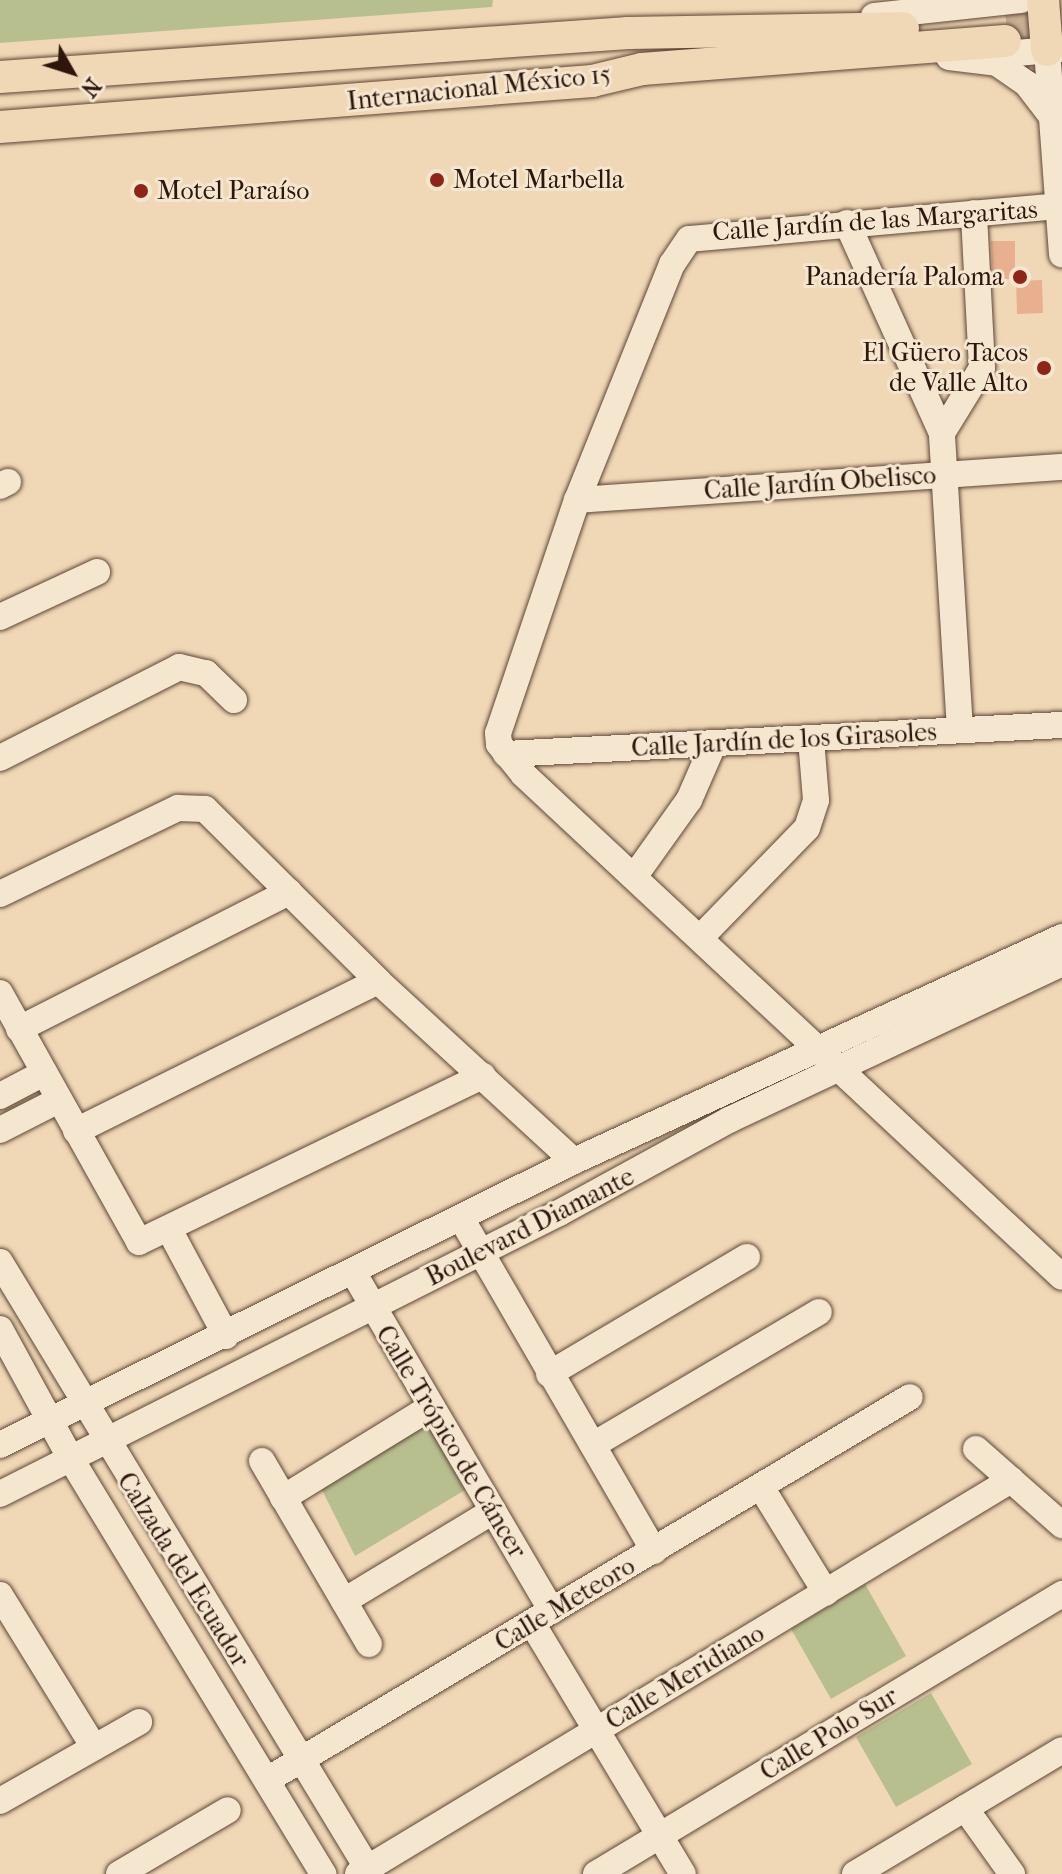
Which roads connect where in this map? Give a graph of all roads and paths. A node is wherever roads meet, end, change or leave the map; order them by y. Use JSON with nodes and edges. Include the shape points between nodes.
{"nodes":[{"id":1,"x":1020,"y":16,"type":"edge"},
{"id":2,"x":1054,"y":50,"type":"edge"},
{"id":3,"x":0,"y":77,"type":"edge"},
{"id":4,"x":1053,"y":118,"type":"junction"},
{"id":5,"x":0,"y":127,"type":"edge"},
{"id":6,"x":1059,"y":206,"type":"junction"},
{"id":7,"x":974,"y":213,"type":"junction"},
{"id":8,"x":847,"y":223,"type":"junction"},
{"id":9,"x":1062,"y":254,"type":"edge"},
{"id":10,"x":942,"y":433,"type":"junction"},
{"id":11,"x":1062,"y":467,"type":"edge"},
{"id":12,"x":942,"y":475,"type":"junction"},
{"id":13,"x":577,"y":500,"type":"junction"},
{"id":14,"x":97,"y":572,"type":"dead end"},
{"id":15,"x":0,"y":617,"type":"edge"},
{"id":16,"x":234,"y":700,"type":"dead end"},
{"id":17,"x":1062,"y":725,"type":"edge"},
{"id":18,"x":960,"y":730,"type":"junction"},
{"id":19,"x":811,"y":739,"type":"junction"},
{"id":20,"x":713,"y":745,"type":"junction"},
{"id":21,"x":506,"y":754,"type":"junction"},
{"id":22,"x":0,"y":758,"type":"edge"},
{"id":23,"x":634,"y":877,"type":"junction"},
{"id":24,"x":289,"y":892,"type":"junction"},
{"id":25,"x":0,"y":894,"type":"edge"},
{"id":26,"x":1062,"y":937,"type":"edge"},
{"id":27,"x":700,"y":938,"type":"junction"},
{"id":28,"x":1062,"y":963,"type":"edge"},
{"id":29,"x":378,"y":981,"type":"junction"},
{"id":30,"x":0,"y":993,"type":"edge"},
{"id":31,"x":19,"y":1029,"type":"junction"},
{"id":32,"x":820,"y":1050,"type":"junction"},
{"id":33,"x":840,"y":1070,"type":"junction"},
{"id":34,"x":44,"y":1073,"type":"junction"},
{"id":35,"x":483,"y":1076,"type":"junction"},
{"id":36,"x":0,"y":1096,"type":"edge"},
{"id":37,"x":59,"y":1100,"type":"junction"},
{"id":38,"x":0,"y":1130,"type":"edge"},
{"id":39,"x":76,"y":1131,"type":"junction"},
{"id":40,"x":574,"y":1161,"type":"junction"},
{"id":41,"x":461,"y":1218,"type":"junction"},
{"id":42,"x":170,"y":1231,"type":"junction"},
{"id":43,"x":478,"y":1254,"type":"junction"},
{"id":44,"x":747,"y":1257,"type":"dead end"},
{"id":45,"x":1,"y":1268,"type":"edge"},
{"id":46,"x":353,"y":1272,"type":"junction"},
{"id":47,"x":1062,"y":1277,"type":"edge"},
{"id":48,"x":371,"y":1309,"type":"junction"},
{"id":49,"x":819,"y":1312,"type":"dead end"},
{"id":50,"x":0,"y":1329,"type":"edge"},
{"id":51,"x":226,"y":1336,"type":"junction"},
{"id":52,"x":549,"y":1374,"type":"junction"},
{"id":53,"x":910,"y":1397,"type":"dead end"},
{"id":54,"x":82,"y":1405,"type":"junction"},
{"id":55,"x":431,"y":1407,"type":"junction"},
{"id":56,"x":48,"y":1420,"type":"junction"},
{"id":57,"x":104,"y":1442,"type":"junction"},
{"id":58,"x":0,"y":1445,"type":"edge"},
{"id":59,"x":593,"y":1445,"type":"junction"},
{"id":60,"x":976,"y":1449,"type":"dead end"},
{"id":61,"x":71,"y":1459,"type":"junction"},
{"id":62,"x":262,"y":1461,"type":"dead end"},
{"id":63,"x":1011,"y":1480,"type":"junction"},
{"id":64,"x":761,"y":1487,"type":"junction"},
{"id":65,"x":0,"y":1494,"type":"edge"},
{"id":66,"x":283,"y":1498,"type":"junction"},
{"id":67,"x":493,"y":1511,"type":"junction"},
{"id":68,"x":1062,"y":1525,"type":"edge"},
{"id":69,"x":654,"y":1551,"type":"junction"},
{"id":70,"x":826,"y":1593,"type":"junction"},
{"id":71,"x":1062,"y":1594,"type":"edge"},
{"id":72,"x":0,"y":1595,"type":"edge"},
{"id":73,"x":344,"y":1601,"type":"junction"},
{"id":74,"x":542,"y":1617,"type":"junction"},
{"id":75,"x":10,"y":1634,"type":"edge"},
{"id":76,"x":369,"y":1644,"type":"dead end"},
{"id":77,"x":139,"y":1722,"type":"dead end"},
{"id":78,"x":596,"y":1730,"type":"junction"},
{"id":79,"x":94,"y":1747,"type":"junction"},
{"id":80,"x":1062,"y":1750,"type":"edge"},
{"id":81,"x":301,"y":1760,"type":"junction"},
{"id":82,"x":267,"y":1780,"type":"junction"},
{"id":83,"x":0,"y":1801,"type":"edge"},
{"id":84,"x":965,"y":1808,"type":"junction"},
{"id":85,"x":228,"y":1810,"type":"dead end"},
{"id":86,"x":660,"y":1836,"type":"junction"},
{"id":87,"x":366,"y":1872,"type":"edge"},
{"id":88,"x":119,"y":1874,"type":"edge"},
{"id":89,"x":323,"y":1874,"type":"edge"},
{"id":90,"x":596,"y":1874,"type":"edge"},
{"id":91,"x":683,"y":1874,"type":"edge"},
{"id":92,"x":855,"y":1874,"type":"edge"},
{"id":93,"x":1012,"y":1874,"type":"edge"}],
"edges":[{"from":1,"to":2,"type":"main road"},
{"from":1,"to":2,"type":"street"},
{"from":1,"to":3,"type":"main road","name":"Internacional México 15","via":[[628,33]]},
{"from":1,"to":4,"type":"street","via":[[1027,84]]},
{"from":1,"to":5,"type":"main road","name":"Internacional México 15","via":[[654,67],[592,81]]},
{"from":2,"to":4,"type":"street"},
{"from":4,"to":6,"type":"street"},
{"from":6,"to":7,"type":"street","name":"Calle Jardín de las Margaritas"},
{"from":6,"to":9,"type":"street"},
{"from":7,"to":8,"type":"street","name":"Calle Jardín de las Margaritas"},
{"from":7,"to":10,"type":"street","via":[[982,368]]},
{"from":8,"to":10,"type":"street"},
{"from":8,"to":13,"type":"street","name":"Calle Jardín de las Margaritas","via":[[689,239],[672,264]]},
{"from":10,"to":12,"type":"street"},
{"from":11,"to":12,"type":"street","name":"Calle Jardín Obelisco"},
{"from":12,"to":13,"type":"street","name":"Calle Jardín Obelisco"},
{"from":12,"to":18,"type":"street"},
{"from":13,"to":21,"type":"street","via":[[498,721]]},
{"from":14,"to":15,"type":"street"},
{"from":16,"to":22,"type":"street","via":[[206,673],[179,667]]},
{"from":17,"to":18,"type":"street","name":"Calle Jardín de los Girasoles"},
{"from":18,"to":19,"type":"street","name":"Calle Jardín de los Girasoles"},
{"from":19,"to":20,"type":"street","name":"Calle Jardín de los Girasoles"},
{"from":19,"to":27,"type":"street","via":[[816,800],[807,828]]},
{"from":20,"to":21,"type":"street","name":"Calle Jardín de los Girasoles"},
{"from":20,"to":23,"type":"street","via":[[689,800]]},
{"from":21,"to":23,"type":"street"},
{"from":23,"to":27,"type":"street"},
{"from":24,"to":25,"type":"street","via":[[212,814],[186,805]]},
{"from":24,"to":29,"type":"street"},
{"from":24,"to":31,"type":"street"},
{"from":26,"to":32,"type":"street","name":"Boulevard Diamante"},
{"from":27,"to":32,"type":"street"},
{"from":28,"to":33,"type":"street","name":"Boulevard Diamante"},
{"from":29,"to":35,"type":"street"},
{"from":29,"to":39,"type":"street"},
{"from":30,"to":31,"type":"street"},
{"from":31,"to":34,"type":"street"},
{"from":32,"to":33,"type":"street"},
{"from":32,"to":40,"type":"street","name":"Boulevard Diamante"},
{"from":33,"to":43,"type":"street","name":"Boulevard Diamante","via":[[729,1120]]},
{"from":33,"to":47,"type":"street"},
{"from":34,"to":36,"type":"street"},
{"from":34,"to":37,"type":"street"},
{"from":35,"to":40,"type":"street"},
{"from":35,"to":42,"type":"street"},
{"from":37,"to":38,"type":"street"},
{"from":37,"to":39,"type":"street"},
{"from":39,"to":42,"type":"street","via":[[133,1237],[148,1241]]},
{"from":40,"to":41,"type":"street","name":"Boulevard Diamante"},
{"from":41,"to":43,"type":"street","name":"Calle Meteoro"},
{"from":41,"to":46,"type":"street","name":"Boulevard Diamante"},
{"from":42,"to":51,"type":"street"},
{"from":43,"to":48,"type":"street","name":"Boulevard Diamante"},
{"from":43,"to":52,"type":"street","name":"Calle Meteoro"},
{"from":44,"to":52,"type":"street"},
{"from":45,"to":54,"type":"street","name":"Calzada del Ecuador"},
{"from":46,"to":48,"type":"street","name":"Calle Trópico de Cáncer"},
{"from":46,"to":51,"type":"street","name":"Boulevard Diamante"},
{"from":48,"to":55,"type":"street","name":"Calle Trópico de Cáncer"},
{"from":48,"to":57,"type":"street","name":"Boulevard Diamante"},
{"from":49,"to":59,"type":"street"},
{"from":50,"to":56,"type":"street","name":"Calzada del Ecuador"},
{"from":51,"to":54,"type":"street","name":"Boulevard Diamante"},
{"from":52,"to":59,"type":"street","name":"Calle Meteoro"},
{"from":53,"to":64,"type":"street"},
{"from":54,"to":56,"type":"street","name":"Boulevard Diamante"},
{"from":54,"to":57,"type":"street","name":"Calzada del Ecuador"},
{"from":55,"to":66,"type":"street"},
{"from":55,"to":67,"type":"street","name":"Calle Trópico de Cáncer"},
{"from":56,"to":58,"type":"street","name":"Boulevard Diamante"},
{"from":56,"to":61,"type":"street","name":"Calzada del Ecuador"},
{"from":57,"to":61,"type":"street","name":"Boulevard Diamante"},
{"from":57,"to":81,"type":"street","name":"Calzada del Ecuador"},
{"from":59,"to":69,"type":"street","name":"Calle Meteoro"},
{"from":60,"to":63,"type":"street"},
{"from":61,"to":65,"type":"street","name":"Boulevard Diamante"},
{"from":61,"to":82,"type":"street","name":"Calzada del Ecuador"},
{"from":62,"to":66,"type":"street"},
{"from":63,"to":68,"type":"street"},
{"from":63,"to":70,"type":"street","name":"Calle Meridiano"},
{"from":64,"to":69,"type":"street"},
{"from":64,"to":70,"type":"street"},
{"from":66,"to":73,"type":"street"},
{"from":67,"to":73,"type":"street"},
{"from":67,"to":74,"type":"street","name":"Calle Trópico de Cáncer"},
{"from":69,"to":74,"type":"street","name":"Calle Meteoro"},
{"from":70,"to":78,"type":"street","name":"Calle Meridiano"},
{"from":71,"to":86,"type":"street","name":"Calle Polo Sur"},
{"from":72,"to":75,"type":"street"},
{"from":73,"to":76,"type":"street"},
{"from":74,"to":78,"type":"street","name":"Calle Trópico de Cáncer"},
{"from":74,"to":81,"type":"street","name":"Calle Meteoro"},
{"from":75,"to":79,"type":"street"},
{"from":77,"to":79,"type":"street"},
{"from":78,"to":86,"type":"street","name":"Calle Trópico de Cáncer"},
{"from":78,"to":87,"type":"street","name":"Calle Meridiano"},
{"from":79,"to":83,"type":"street"},
{"from":80,"to":84,"type":"street"},
{"from":81,"to":82,"type":"street","name":"Calle Meteoro"},
{"from":81,"to":87,"type":"street","name":"Calzada del Ecuador"},
{"from":82,"to":89,"type":"street","name":"Calzada del Ecuador"},
{"from":84,"to":92,"type":"street"},
{"from":84,"to":93,"type":"street"},
{"from":85,"to":88,"type":"street"},
{"from":86,"to":90,"type":"street","name":"Calle Polo Sur"},
{"from":86,"to":91,"type":"street","name":"Calle Trópico de Cáncer"}]}
